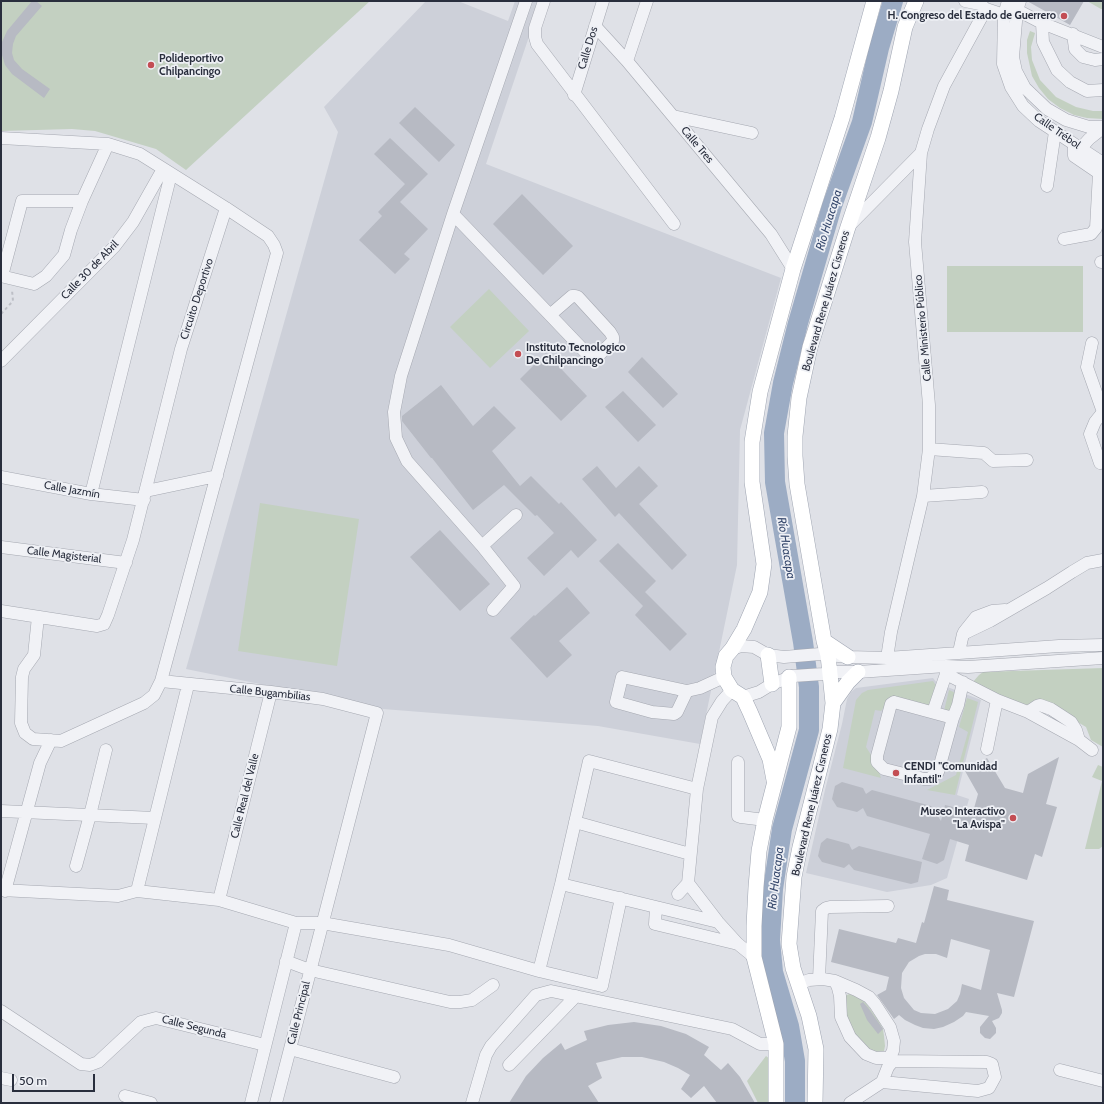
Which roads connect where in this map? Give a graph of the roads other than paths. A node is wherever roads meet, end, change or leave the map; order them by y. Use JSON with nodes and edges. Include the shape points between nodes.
{"nodes":[{"id":1,"x":526,"y":1,"type":"edge"},
{"id":2,"x":544,"y":1,"type":"edge"},
{"id":3,"x":603,"y":1,"type":"edge"},
{"id":4,"x":647,"y":1,"type":"edge"},
{"id":5,"x":874,"y":1,"type":"edge"},
{"id":6,"x":916,"y":1,"type":"edge"},
{"id":7,"x":965,"y":1,"type":"edge"},
{"id":8,"x":1001,"y":1,"type":"edge"},
{"id":9,"x":1008,"y":1,"type":"edge"},
{"id":10,"x":1019,"y":5,"type":"edge"},
{"id":11,"x":986,"y":9,"type":"junction"},
{"id":12,"x":1004,"y":15,"type":"junction"},
{"id":13,"x":1042,"y":23,"type":"junction"},
{"id":14,"x":595,"y":26,"type":"junction"},
{"id":15,"x":1072,"y":34,"type":"junction"},
{"id":16,"x":1103,"y":47,"type":"edge"},
{"id":17,"x":1103,"y":59,"type":"edge"},
{"id":18,"x":627,"y":61,"type":"junction"},
{"id":19,"x":1103,"y":90,"type":"edge"},
{"id":20,"x":574,"y":95,"type":"junction"},
{"id":21,"x":672,"y":116,"type":"junction"},
{"id":22,"x":1103,"y":127,"type":"edge"},
{"id":23,"x":1055,"y":132,"type":"junction"},
{"id":24,"x":752,"y":134,"type":"dead end"},
{"id":25,"x":1,"y":138,"type":"edge"},
{"id":26,"x":108,"y":144,"type":"junction"},
{"id":27,"x":1078,"y":146,"type":"junction"},
{"id":28,"x":921,"y":153,"type":"junction"},
{"id":29,"x":1101,"y":166,"type":"edge"},
{"id":30,"x":167,"y":171,"type":"junction"},
{"id":31,"x":1047,"y":186,"type":"dead end"},
{"id":32,"x":82,"y":201,"type":"junction"},
{"id":33,"x":226,"y":208,"type":"junction"},
{"id":34,"x":453,"y":214,"type":"junction"},
{"id":35,"x":674,"y":224,"type":"dead end"},
{"id":36,"x":848,"y":227,"type":"junction"},
{"id":37,"x":1064,"y":239,"type":"dead end"},
{"id":38,"x":793,"y":270,"type":"junction"},
{"id":39,"x":2,"y":276,"type":"edge"},
{"id":40,"x":550,"y":315,"type":"junction"},
{"id":41,"x":1092,"y":343,"type":"dead end"},
{"id":42,"x":1,"y":361,"type":"edge"},
{"id":43,"x":1103,"y":412,"type":"edge"},
{"id":44,"x":929,"y":449,"type":"junction"},
{"id":45,"x":1027,"y":460,"type":"dead end"},
{"id":46,"x":1100,"y":463,"type":"dead end"},
{"id":47,"x":217,"y":476,"type":"junction"},
{"id":48,"x":1,"y":477,"type":"edge"},
{"id":49,"x":982,"y":492,"type":"dead end"},
{"id":50,"x":91,"y":494,"type":"junction"},
{"id":51,"x":145,"y":495,"type":"junction"},
{"id":52,"x":922,"y":496,"type":"junction"},
{"id":53,"x":516,"y":515,"type":"dead end"},
{"id":54,"x":482,"y":546,"type":"junction"},
{"id":55,"x":1,"y":547,"type":"edge"},
{"id":56,"x":1103,"y":560,"type":"edge"},
{"id":57,"x":126,"y":563,"type":"junction"},
{"id":58,"x":493,"y":610,"type":"dead end"},
{"id":59,"x":1,"y":611,"type":"edge"},
{"id":60,"x":38,"y":617,"type":"junction"},
{"id":61,"x":1103,"y":645,"type":"edge"},
{"id":62,"x":732,"y":649,"type":"junction"},
{"id":63,"x":824,"y":650,"type":"junction"},
{"id":64,"x":959,"y":652,"type":"junction"},
{"id":65,"x":768,"y":655,"type":"junction"},
{"id":66,"x":848,"y":657,"type":"joint"},
{"id":67,"x":887,"y":658,"type":"junction"},
{"id":68,"x":1103,"y":658,"type":"edge"},
{"id":69,"x":946,"y":670,"type":"junction"},
{"id":70,"x":858,"y":672,"type":"junction"},
{"id":71,"x":827,"y":673,"type":"junction"},
{"id":72,"x":791,"y":676,"type":"junction"},
{"id":73,"x":724,"y":678,"type":"junction"},
{"id":74,"x":161,"y":681,"type":"junction"},
{"id":75,"x":963,"y":682,"type":"junction"},
{"id":76,"x":772,"y":684,"type":"junction"},
{"id":77,"x":188,"y":685,"type":"junction"},
{"id":78,"x":687,"y":691,"type":"junction"},
{"id":79,"x":271,"y":692,"type":"junction"},
{"id":80,"x":737,"y":693,"type":"junction"},
{"id":81,"x":997,"y":700,"type":"junction"},
{"id":82,"x":833,"y":703,"type":"junction"},
{"id":83,"x":934,"y":710,"type":"junction"},
{"id":84,"x":377,"y":713,"type":"joint"},
{"id":85,"x":954,"y":716,"type":"junction"},
{"id":86,"x":51,"y":740,"type":"junction"},
{"id":87,"x":987,"y":749,"type":"dead end"},
{"id":88,"x":106,"y":750,"type":"dead end"},
{"id":89,"x":1092,"y":750,"type":"dead end"},
{"id":90,"x":738,"y":762,"type":"dead end"},
{"id":91,"x":774,"y":780,"type":"junction"},
{"id":92,"x":697,"y":789,"type":"junction"},
{"id":93,"x":1,"y":811,"type":"edge"},
{"id":94,"x":27,"y":812,"type":"junction"},
{"id":95,"x":90,"y":816,"type":"junction"},
{"id":96,"x":154,"y":818,"type":"junction"},
{"id":97,"x":765,"y":820,"type":"junction"},
{"id":98,"x":575,"y":822,"type":"junction"},
{"id":99,"x":690,"y":854,"type":"junction"},
{"id":100,"x":76,"y":866,"type":"dead end"},
{"id":101,"x":688,"y":883,"type":"junction"},
{"id":102,"x":561,"y":884,"type":"junction"},
{"id":103,"x":3,"y":891,"type":"edge"},
{"id":104,"x":137,"y":891,"type":"junction"},
{"id":105,"x":678,"y":894,"type":"dead end"},
{"id":106,"x":621,"y":898,"type":"junction"},
{"id":107,"x":219,"y":900,"type":"junction"},
{"id":108,"x":888,"y":906,"type":"dead end"},
{"id":109,"x":656,"y":907,"type":"junction"},
{"id":110,"x":718,"y":922,"type":"junction"},
{"id":111,"x":296,"y":923,"type":"junction"},
{"id":112,"x":322,"y":923,"type":"junction"},
{"id":113,"x":738,"y":944,"type":"junction"},
{"id":114,"x":754,"y":957,"type":"junction"},
{"id":115,"x":286,"y":961,"type":"junction"},
{"id":116,"x":310,"y":970,"type":"junction"},
{"id":117,"x":539,"y":971,"type":"junction"},
{"id":118,"x":819,"y":979,"type":"junction"},
{"id":119,"x":835,"y":981,"type":"junction"},
{"id":120,"x":798,"y":984,"type":"junction"},
{"id":121,"x":493,"y":985,"type":"dead end"},
{"id":122,"x":576,"y":996,"type":"junction"},
{"id":123,"x":1,"y":1011,"type":"edge"},
{"id":124,"x":776,"y":1044,"type":"junction"},
{"id":125,"x":265,"y":1045,"type":"junction"},
{"id":126,"x":290,"y":1049,"type":"junction"},
{"id":127,"x":891,"y":1059,"type":"junction"},
{"id":128,"x":509,"y":1065,"type":"dead end"},
{"id":129,"x":1060,"y":1070,"type":"dead end"},
{"id":130,"x":394,"y":1077,"type":"dead end"},
{"id":131,"x":882,"y":1082,"type":"junction"},
{"id":132,"x":1103,"y":1082,"type":"edge"},
{"id":133,"x":125,"y":1096,"type":"dead end"},
{"id":134,"x":150,"y":1103,"type":"edge"},
{"id":135,"x":251,"y":1103,"type":"edge"},
{"id":136,"x":276,"y":1103,"type":"edge"},
{"id":137,"x":472,"y":1103,"type":"edge"},
{"id":138,"x":776,"y":1103,"type":"edge"},
{"id":139,"x":815,"y":1103,"type":"edge"},
{"id":140,"x":850,"y":1103,"type":"edge"}],
"edges":[{"from":1,"to":34,"type":"street"},
{"from":2,"to":20,"type":"street","via":[[535,28],[537,44]]},
{"from":3,"to":14,"type":"street","name":"Calle Dos"},
{"from":4,"to":18,"type":"street"},
{"from":5,"to":38,"type":"main road","via":[[842,118]]},
{"from":6,"to":36,"type":"main road","name":"Boulevard Rene Juárez Cisneros","via":[[905,27],[878,138]]},
{"from":7,"to":11,"type":"street","via":[[980,4]]},
{"from":8,"to":11,"type":"street"},
{"from":9,"to":12,"type":"street","name":"Calle Trébol"},
{"from":10,"to":13,"type":"street"},
{"from":10,"to":22,"type":"street","name":"Calle Trébol","via":[[1013,57],[1016,71],[1025,88],[1047,109],[1066,120],[1089,127]]},
{"from":11,"to":12,"type":"street"},
{"from":11,"to":28,"type":"street","name":"Calle Ministerio Público","via":[[944,86]]},
{"from":12,"to":23,"type":"street","name":"Calle Trébol","via":[[1003,64],[1011,87],[1023,106]]},
{"from":13,"to":15,"type":"street"},
{"from":13,"to":19,"type":"street","via":[[1043,42],[1057,70],[1070,82],[1087,90]]},
{"from":14,"to":18,"type":"street","name":"Calle Tres"},
{"from":14,"to":20,"type":"street","name":"Calle Dos"},
{"from":15,"to":16,"type":"street"},
{"from":15,"to":17,"type":"street","via":[[1075,49],[1083,57]]},
{"from":18,"to":21,"type":"street","name":"Calle Tres"},
{"from":20,"to":35,"type":"street"},
{"from":21,"to":24,"type":"street"},
{"from":21,"to":38,"type":"street","name":"Calle Tres","via":[[771,234]]},
{"from":22,"to":27,"type":"street"},
{"from":23,"to":27,"type":"street","name":"Calle Trébol"},
{"from":23,"to":31,"type":"street"},
{"from":25,"to":26,"type":"street"},
{"from":26,"to":30,"type":"street","via":[[140,154]]},
{"from":26,"to":32,"type":"street"},
{"from":27,"to":29,"type":"street","via":[[1074,156]]},
{"from":28,"to":36,"type":"street"},
{"from":28,"to":44,"type":"street","name":"Calle Ministerio Público","via":[[915,242],[929,405]]},
{"from":29,"to":37,"type":"street","via":[[1096,228],[1091,234]]},
{"from":30,"to":33,"type":"street"},
{"from":30,"to":42,"type":"street","name":"Calle 30 de Abril","via":[[114,247]]},
{"from":30,"to":50,"type":"street"},
{"from":32,"to":39,"type":"street","via":[[64,255],[46,276],[34,284]]},
{"from":32,"to":39,"type":"street","via":[[22,200]]},
{"from":33,"to":47,"type":"street","via":[[268,236],[277,252]]},
{"from":33,"to":51,"type":"street","name":"Circuito Deportivo","via":[[181,349]]},
{"from":34,"to":40,"type":"street"},
{"from":34,"to":54,"type":"street","via":[[401,376],[394,412],[396,438],[407,461]]},
{"from":36,"to":63,"type":"main road","name":"Boulevard Rene Juárez Cisneros","via":[[810,347],[799,398],[795,436],[797,484]]},
{"from":38,"to":62,"type":"main road","via":[[760,392],[752,442],[752,482],[764,564],[760,592]]},
{"from":40,"to":40,"type":"street","via":[[591,358],[598,356],[613,341],[610,332],[578,297],[572,296]]},
{"from":41,"to":43,"type":"street","via":[[1087,366]]},
{"from":43,"to":46,"type":"street","via":[[1090,434]]},
{"from":44,"to":45,"type":"street","via":[[984,453],[993,461]]},
{"from":44,"to":52,"type":"street","name":"Calle Ministerio Público"},
{"from":47,"to":51,"type":"street","name":"Calle Jazmín"},
{"from":47,"to":74,"type":"street"},
{"from":48,"to":50,"type":"street","name":"Calle Jazmín"},
{"from":49,"to":52,"type":"street"},
{"from":50,"to":51,"type":"street","name":"Calle Jazmín"},
{"from":51,"to":57,"type":"street","name":"Circuito Deportivo"},
{"from":52,"to":67,"type":"street","name":"Calle Ministerio Público"},
{"from":53,"to":54,"type":"street"},
{"from":54,"to":58,"type":"street","via":[[514,586]]},
{"from":55,"to":57,"type":"street","name":"Calle Magisterial"},
{"from":56,"to":64,"type":"street","via":[[1087,563],[1008,611],[963,634]]},
{"from":57,"to":60,"type":"street","name":"Circuito Deportivo","via":[[104,624],[97,626]]},
{"from":59,"to":60,"type":"street"},
{"from":60,"to":86,"type":"street","via":[[34,655],[24,669],[22,677],[21,723],[25,733],[33,739]]},
{"from":61,"to":64,"type":"street"},
{"from":62,"to":65,"type":"street","via":[[741,646],[754,647]]},
{"from":62,"to":73,"type":"main road","via":[[724,662]]},
{"from":63,"to":65,"type":"street","via":[[791,657]]},
{"from":63,"to":66,"type":"main road"},
{"from":63,"to":71,"type":"main road","name":"Boulevard Rene Juárez Cisneros"},
{"from":64,"to":67,"type":"street"},
{"from":65,"to":76,"type":"main road"},
{"from":66,"to":67,"type":"street"},
{"from":68,"to":69,"type":"street"},
{"from":69,"to":70,"type":"street"},
{"from":69,"to":75,"type":"street"},
{"from":69,"to":83,"type":"street"},
{"from":70,"to":71,"type":"street"},
{"from":70,"to":82,"type":"main road"},
{"from":71,"to":72,"type":"street"},
{"from":71,"to":82,"type":"main road","name":"Boulevard Rene Juárez Cisneros"},
{"from":72,"to":76,"type":"street"},
{"from":72,"to":91,"type":"main road","via":[[789,727]]},
{"from":73,"to":78,"type":"street"},
{"from":73,"to":80,"type":"main road"},
{"from":74,"to":77,"type":"street","name":"Calle Bugambilias"},
{"from":74,"to":86,"type":"street","via":[[154,695],[144,703],[61,740]]},
{"from":75,"to":81,"type":"street"},
{"from":75,"to":85,"type":"street"},
{"from":76,"to":80,"type":"street","via":[[758,692]]},
{"from":77,"to":79,"type":"street","name":"Calle Bugambilias"},
{"from":77,"to":96,"type":"street"},
{"from":78,"to":78,"type":"street","via":[[622,677],[616,702],[652,712],[674,714]]},
{"from":79,"to":84,"type":"street","name":"Calle Bugambilias","via":[[323,699]]},
{"from":79,"to":107,"type":"street","name":"Calle Real del Valle"},
{"from":80,"to":91,"type":"main road","via":[[770,759]]},
{"from":80,"to":92,"type":"street","via":[[722,702],[712,718]]},
{"from":81,"to":87,"type":"street"},
{"from":81,"to":89,"type":"street","via":[[1028,712]]},
{"from":82,"to":120,"type":"main road","name":"Boulevard Rene Juárez Cisneros","via":[[830,729],[794,877],[789,944]]},
{"from":83,"to":85,"type":"street"},
{"from":83,"to":85,"type":"street","via":[[897,702],[891,704],[877,756],[879,766],[924,780],[929,779],[938,772]]},
{"from":84,"to":112,"type":"street","name":"Calle Principal"},
{"from":86,"to":94,"type":"street","via":[[40,764]]},
{"from":88,"to":95,"type":"street"},
{"from":90,"to":97,"type":"street","via":[[738,816]]},
{"from":91,"to":97,"type":"main road"},
{"from":92,"to":98,"type":"street","via":[[589,762]]},
{"from":92,"to":99,"type":"street"},
{"from":93,"to":94,"type":"street"},
{"from":94,"to":95,"type":"street"},
{"from":94,"to":103,"type":"street"},
{"from":95,"to":96,"type":"street"},
{"from":95,"to":100,"type":"street"},
{"from":96,"to":104,"type":"street"},
{"from":97,"to":114,"type":"main road","via":[[756,887]]},
{"from":98,"to":99,"type":"street"},
{"from":98,"to":102,"type":"street"},
{"from":99,"to":101,"type":"street"},
{"from":101,"to":105,"type":"street"},
{"from":101,"to":110,"type":"street"},
{"from":102,"to":106,"type":"street"},
{"from":102,"to":117,"type":"street"},
{"from":103,"to":104,"type":"street","via":[[118,896]]},
{"from":104,"to":107,"type":"street"},
{"from":106,"to":109,"type":"street"},
{"from":106,"to":117,"type":"street","via":[[602,986]]},
{"from":107,"to":111,"type":"street"},
{"from":108,"to":118,"type":"street","via":[[830,907],[822,911]]},
{"from":109,"to":110,"type":"street"},
{"from":109,"to":113,"type":"street","via":[[655,924]]},
{"from":110,"to":113,"type":"street"},
{"from":111,"to":112,"type":"street"},
{"from":111,"to":115,"type":"street"},
{"from":112,"to":116,"type":"street","name":"Calle Principal"},
{"from":112,"to":117,"type":"street","via":[[449,945]]},
{"from":113,"to":114,"type":"street"},
{"from":114,"to":124,"type":"main road"},
{"from":115,"to":116,"type":"street"},
{"from":115,"to":125,"type":"street"},
{"from":116,"to":121,"type":"street","via":[[450,1002],[472,1000]]},
{"from":116,"to":126,"type":"street","name":"Calle Principal"},
{"from":118,"to":119,"type":"street"},
{"from":118,"to":120,"type":"street"},
{"from":119,"to":127,"type":"street","via":[[869,997],[876,1004],[890,1027],[894,1041]]},
{"from":119,"to":127,"type":"street","via":[[840,996],[840,1017],[850,1037],[866,1054]]},
{"from":120,"to":139,"type":"main road","name":"Boulevard Rene Juárez Cisneros","via":[[809,1016],[816,1049]]},
{"from":122,"to":124,"type":"street","via":[[732,1029],[760,1044]]},
{"from":122,"to":128,"type":"street"},
{"from":122,"to":137,"type":"street","via":[[551,991],[536,995],[486,1054]]},
{"from":123,"to":125,"type":"street","name":"Calle Segunda","via":[[81,1064],[90,1065],[98,1062],[142,1022],[156,1018]]},
{"from":124,"to":138,"type":"main road"},
{"from":125,"to":135,"type":"street"},
{"from":126,"to":130,"type":"street"},
{"from":126,"to":136,"type":"street","name":"Calle Principal"},
{"from":127,"to":131,"type":"street"},
{"from":127,"to":131,"type":"street","via":[[987,1062],[992,1064],[995,1077],[989,1088],[978,1091]]},
{"from":129,"to":132,"type":"street"},
{"from":131,"to":140,"type":"street"},
{"from":133,"to":134,"type":"street"}]}
